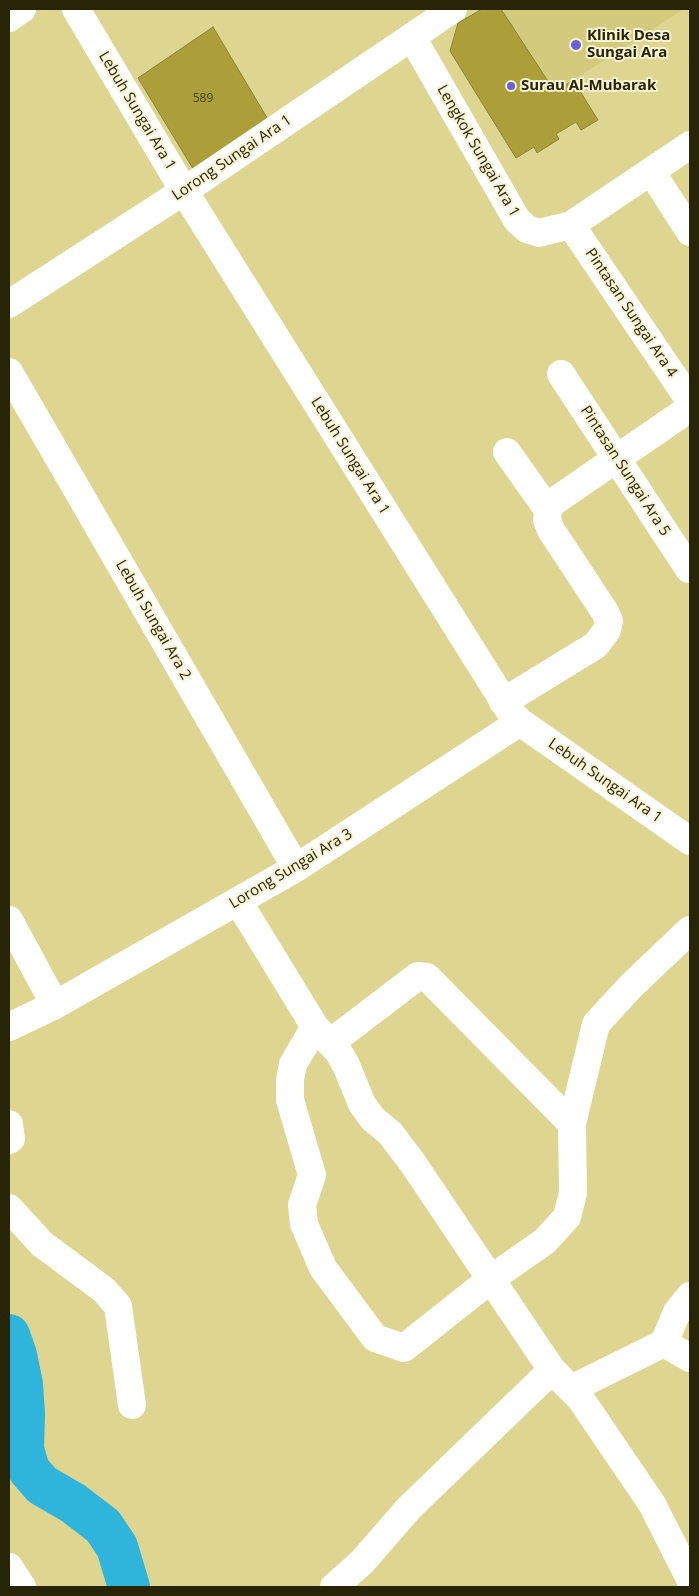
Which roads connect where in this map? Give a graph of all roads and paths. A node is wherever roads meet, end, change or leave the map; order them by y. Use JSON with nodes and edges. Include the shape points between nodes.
{"nodes":[{"id":1,"x":22,"y":9,"type":"edge"},
{"id":2,"x":76,"y":9,"type":"edge"},
{"id":3,"x":453,"y":9,"type":"edge"},
{"id":4,"x":9,"y":18,"type":"edge"},
{"id":5,"x":412,"y":38,"type":"junction"},
{"id":6,"x":690,"y":145,"type":"edge"},
{"id":7,"x":651,"y":171,"type":"junction"},
{"id":8,"x":184,"y":191,"type":"junction"},
{"id":9,"x":571,"y":225,"type":"junction"},
{"id":10,"x":690,"y":232,"type":"edge"},
{"id":11,"x":9,"y":304,"type":"edge"},
{"id":12,"x":9,"y":372,"type":"edge"},
{"id":13,"x":561,"y":374,"type":"dead end"},
{"id":14,"x":690,"y":402,"type":"edge"},
{"id":15,"x":690,"y":408,"type":"edge"},
{"id":16,"x":507,"y":452,"type":"dead end"},
{"id":17,"x":616,"y":459,"type":"junction"},
{"id":18,"x":548,"y":510,"type":"junction"},
{"id":19,"x":688,"y":569,"type":"dead end"},
{"id":20,"x":511,"y":712,"type":"junction"},
{"id":21,"x":690,"y":841,"type":"edge"},
{"id":22,"x":296,"y":868,"type":"junction"},
{"id":23,"x":238,"y":901,"type":"junction"},
{"id":24,"x":9,"y":920,"type":"edge"},
{"id":25,"x":690,"y":930,"type":"edge"},
{"id":26,"x":55,"y":1005,"type":"junction"},
{"id":27,"x":9,"y":1027,"type":"edge"},
{"id":28,"x":322,"y":1035,"type":"junction"},
{"id":29,"x":9,"y":1124,"type":"edge"},
{"id":30,"x":572,"y":1124,"type":"junction"},
{"id":31,"x":9,"y":1140,"type":"edge"},
{"id":32,"x":9,"y":1208,"type":"edge"},
{"id":33,"x":491,"y":1279,"type":"junction"},
{"id":34,"x":690,"y":1296,"type":"edge"},
{"id":35,"x":664,"y":1343,"type":"junction"},
{"id":36,"x":690,"y":1358,"type":"edge"},
{"id":37,"x":552,"y":1370,"type":"junction"},
{"id":38,"x":571,"y":1389,"type":"junction"},
{"id":39,"x":132,"y":1405,"type":"dead end"},
{"id":40,"x":9,"y":1567,"type":"edge"},
{"id":41,"x":690,"y":1579,"type":"edge"},
{"id":42,"x":22,"y":1587,"type":"edge"},
{"id":43,"x":334,"y":1587,"type":"edge"}],
"edges":[{"from":1,"to":4,"type":"street"},
{"from":2,"to":8,"type":"street","name":"Lebuh Sungai Ara 1"},
{"from":3,"to":5,"type":"street","name":"Lorong Sungai Ara 1"},
{"from":5,"to":8,"type":"street","name":"Lorong Sungai Ara 1"},
{"from":5,"to":9,"type":"street","name":"Lengkok Sungai Ara 1","via":[[517,220],[527,229],[539,233]]},
{"from":6,"to":7,"type":"street","name":"Lengkok Sungai Ara 1"},
{"from":7,"to":9,"type":"street","name":"Lengkok Sungai Ara 1"},
{"from":7,"to":10,"type":"street"},
{"from":8,"to":11,"type":"street","name":"Lorong Sungai Ara 1"},
{"from":8,"to":20,"type":"street","name":"Lebuh Sungai Ara 1"},
{"from":9,"to":14,"type":"street","name":"Pintasan Sungai Ara 4"},
{"from":12,"to":22,"type":"street","name":"Lebuh Sungai Ara 2"},
{"from":13,"to":17,"type":"street","name":"Pintasan Sungai Ara 5"},
{"from":15,"to":17,"type":"street"},
{"from":16,"to":18,"type":"street"},
{"from":17,"to":18,"type":"street","via":[[558,496]]},
{"from":17,"to":19,"type":"street","name":"Pintasan Sungai Ara 5"},
{"from":18,"to":20,"type":"street","name":"Lorong Sungai Ara 3","via":[[551,530],[605,612],[608,630],[596,645]]},
{"from":20,"to":21,"type":"street","name":"Lebuh Sungai Ara 1"},
{"from":20,"to":22,"type":"street","name":"Lorong Sungai Ara 3"},
{"from":22,"to":23,"type":"street","name":"Lorong Sungai Ara 3"},
{"from":23,"to":26,"type":"street","name":"Lorong Sungai Ara 3"},
{"from":23,"to":28,"type":"street"},
{"from":24,"to":26,"type":"street"},
{"from":25,"to":30,"type":"street","via":[[596,1024]]},
{"from":26,"to":27,"type":"street","name":"Lorong Sungai Ara 3"},
{"from":28,"to":30,"type":"street","via":[[418,976],[428,977]]},
{"from":28,"to":33,"type":"street","via":[[346,1064],[362,1104],[396,1140]]},
{"from":28,"to":33,"type":"street","via":[[293,1064],[290,1100],[312,1175],[302,1205],[302,1216],[323,1268],[375,1338],[404,1348]]},
{"from":29,"to":31,"type":"street"},
{"from":30,"to":33,"type":"street","via":[[574,1193],[567,1218],[546,1241]]},
{"from":32,"to":39,"type":"street","via":[[42,1244],[104,1290],[118,1306]]},
{"from":33,"to":37,"type":"street"},
{"from":34,"to":35,"type":"street","via":[[676,1312]]},
{"from":35,"to":36,"type":"street"},
{"from":35,"to":38,"type":"street"},
{"from":37,"to":38,"type":"street"},
{"from":37,"to":43,"type":"street"},
{"from":38,"to":41,"type":"street","via":[[652,1504]]},
{"from":40,"to":42,"type":"street"}]}
